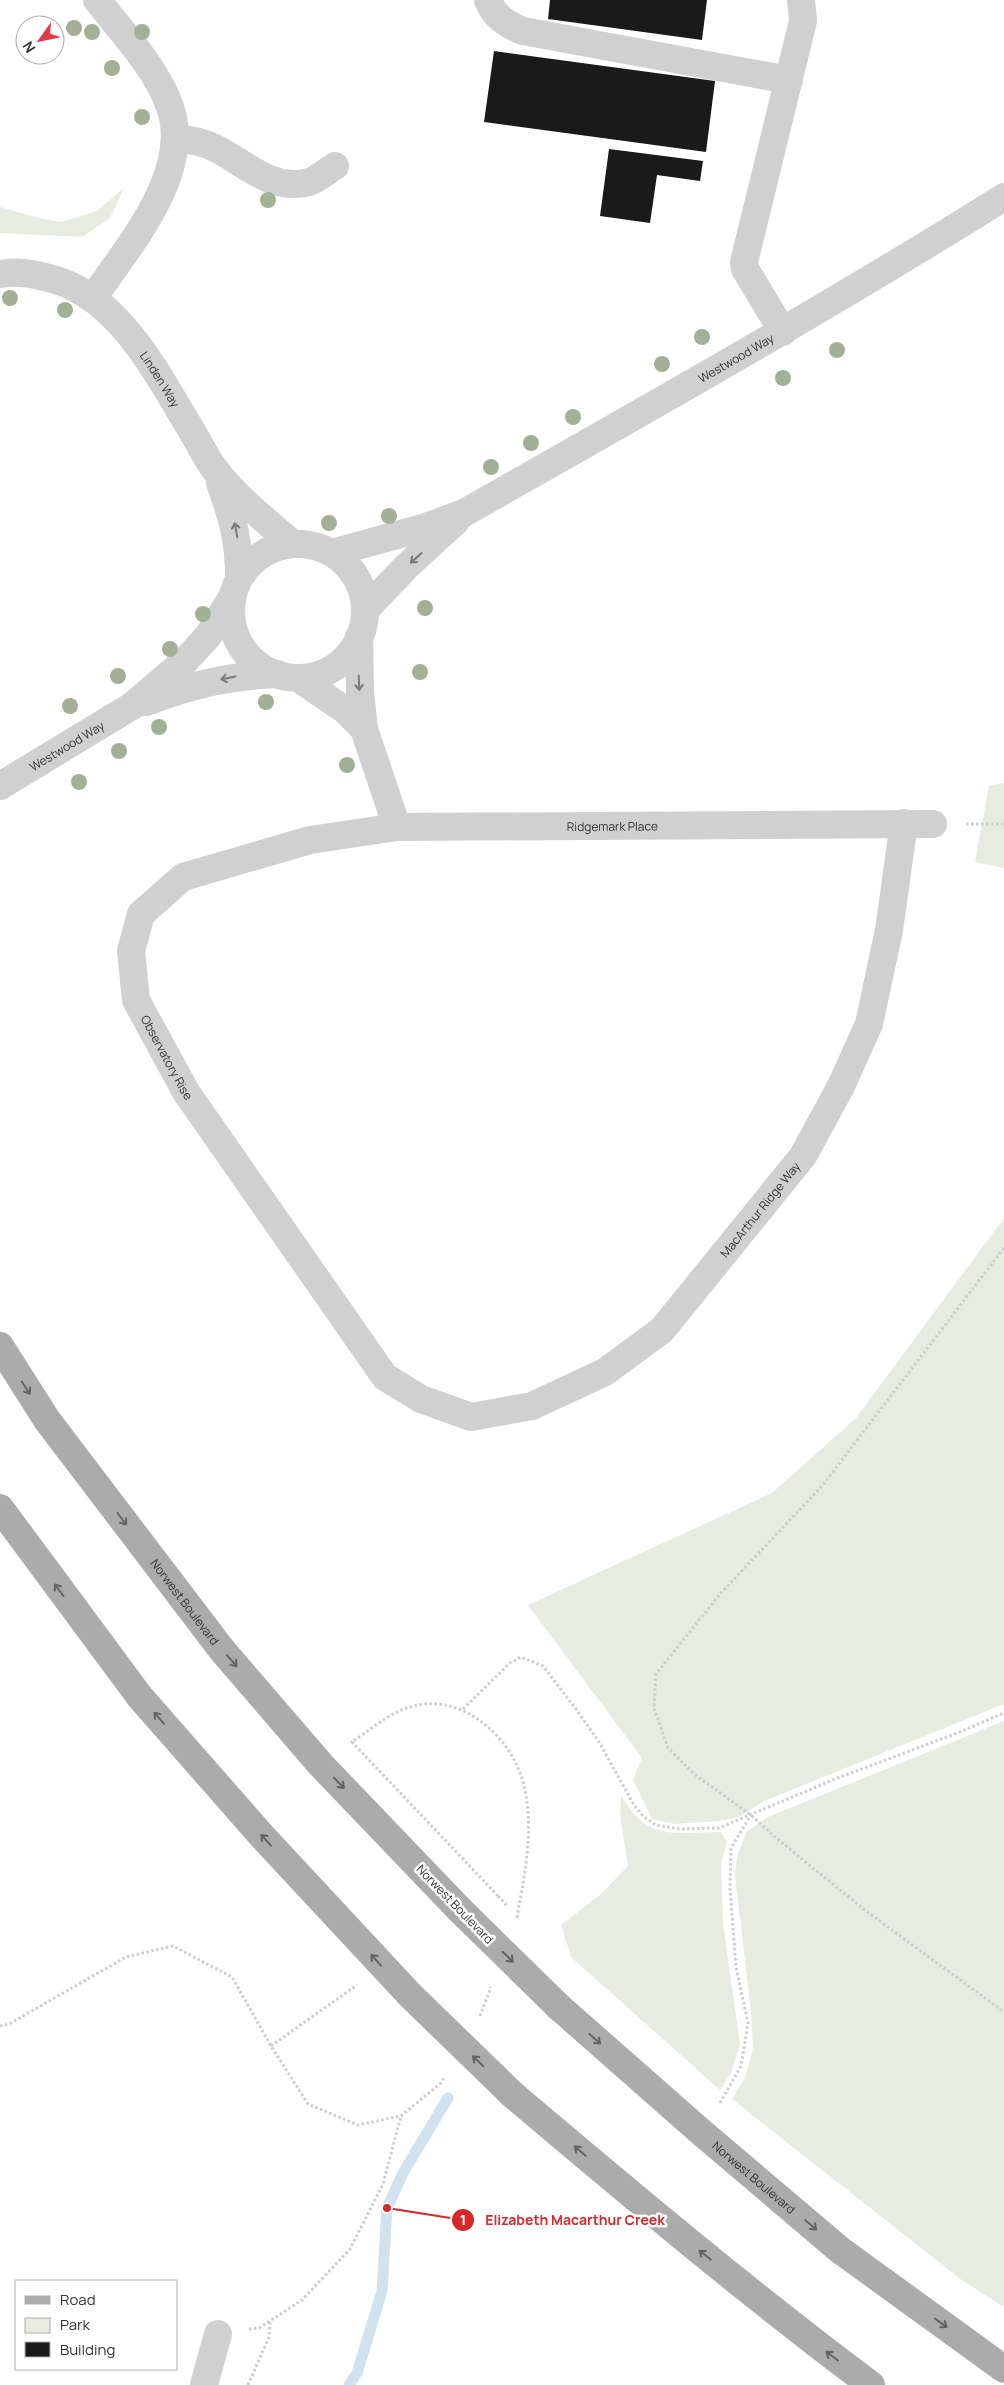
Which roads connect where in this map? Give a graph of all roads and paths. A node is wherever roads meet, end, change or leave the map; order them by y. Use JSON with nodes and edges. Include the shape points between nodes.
{"nodes":[{"id":1,"x":96,"y":0,"type":"edge"},
{"id":2,"x":488,"y":0,"type":"edge"},
{"id":3,"x":801,"y":0,"type":"edge"},
{"id":4,"x":789,"y":80,"type":"junction"},
{"id":5,"x":176,"y":138,"type":"junction"},
{"id":6,"x":335,"y":166,"type":"dead end"},
{"id":7,"x":1004,"y":197,"type":"edge"},
{"id":8,"x":0,"y":274,"type":"edge"},
{"id":9,"x":94,"y":297,"type":"junction"},
{"id":10,"x":783,"y":332,"type":"junction"},
{"id":11,"x":215,"y":470,"type":"junction"},
{"id":12,"x":464,"y":513,"type":"junction"},
{"id":13,"x":293,"y":544,"type":"junction"},
{"id":14,"x":332,"y":553,"type":"junction"},
{"id":15,"x":235,"y":589,"type":"junction"},
{"id":16,"x":365,"y":610,"type":"junction"},
{"id":17,"x":360,"y":637,"type":"junction"},
{"id":18,"x":287,"y":676,"type":"junction"},
{"id":19,"x":132,"y":706,"type":"junction"},
{"id":20,"x":364,"y":729,"type":"junction"},
{"id":21,"x":0,"y":786,"type":"edge"},
{"id":22,"x":904,"y":823,"type":"junction"},
{"id":23,"x":933,"y":824,"type":"joint"},
{"id":24,"x":1004,"y":824,"type":"edge"},
{"id":25,"x":397,"y":827,"type":"junction"},
{"id":26,"x":1004,"y":1248,"type":"edge"},
{"id":27,"x":0,"y":1346,"type":"edge"},
{"id":28,"x":421,"y":1399,"type":"joint"},
{"id":29,"x":0,"y":1508,"type":"edge"},
{"id":30,"x":463,"y":1709,"type":"dead end"},
{"id":31,"x":1004,"y":1713,"type":"edge"},
{"id":32,"x":352,"y":1742,"type":"dead end"},
{"id":33,"x":751,"y":1815,"type":"junction"},
{"id":34,"x":498,"y":1896,"type":"dead end"},
{"id":35,"x":382,"y":1967,"type":"junction"},
{"id":36,"x":1004,"y":2012,"type":"edge"},
{"id":37,"x":271,"y":2046,"type":"dead end"},
{"id":38,"x":717,"y":2108,"type":"dead end"},
{"id":39,"x":401,"y":2116,"type":"dead end"},
{"id":40,"x":270,"y":2321,"type":"junction"},
{"id":41,"x":218,"y":2334,"type":"joint"},
{"id":42,"x":1004,"y":2368,"type":"edge"},
{"id":43,"x":204,"y":2385,"type":"edge"},
{"id":44,"x":248,"y":2385,"type":"edge"},
{"id":45,"x":871,"y":2385,"type":"edge"}],
"edges":[{"from":1,"to":5,"type":"street","via":[[157,80],[171,110]]},
{"from":2,"to":4,"type":"street","via":[[498,17],[523,31]]},
{"from":3,"to":4,"type":"street","via":[[802,21]]},
{"from":4,"to":10,"type":"street","via":[[744,262],[745,269]]},
{"from":5,"to":6,"type":"street","via":[[198,141],[217,149],[268,180],[291,184],[310,182]]},
{"from":5,"to":9,"type":"street","via":[[172,169],[158,200]]},
{"from":7,"to":10,"type":"street","name":"Westwood Way"},
{"from":8,"to":9,"type":"street","name":"Linden Way","via":[[17,271],[56,279]]},
{"from":9,"to":11,"type":"street","name":"Linden Way","via":[[144,355]]},
{"from":10,"to":12,"type":"street","name":"Westwood Way"},
{"from":11,"to":13,"type":"street","name":"Linden Way","via":[[245,503]]},
{"from":15,"to":11,"type":"street","name":"Linden Way","one_way":true,"via":[[239,550],[234,522]]},
{"from":12,"to":14,"type":"street","name":"Westwood Way"},
{"from":12,"to":16,"type":"street","name":"Westwood Way","one_way":true},
{"from":13,"to":14,"type":"street","via":[[313,545]]},
{"from":13,"to":15,"type":"street","via":[[261,554],[248,565]]},
{"from":14,"to":16,"type":"street","via":[[355,577]]},
{"from":15,"to":18,"type":"street","via":[[231,618],[236,637],[260,666]]},
{"from":15,"to":19,"type":"street","name":"Westwood Way","via":[[208,636],[186,660]]},
{"from":16,"to":17,"type":"street"},
{"from":17,"to":18,"type":"street","via":[[342,662],[328,671],[313,676]]},
{"from":17,"to":20,"type":"street","one_way":true},
{"from":18,"to":19,"type":"street","name":"Westwood Way","one_way":true,"via":[[239,676]]},
{"from":18,"to":20,"type":"street","via":[[345,710]]},
{"from":19,"to":21,"type":"street","name":"Westwood Way"},
{"from":20,"to":25,"type":"street"},
{"from":22,"to":23,"type":"street","name":"Ridgemark Place"},
{"from":22,"to":25,"type":"street","name":"Ridgemark Place"},
{"from":22,"to":28,"type":"street","name":"MacArthur Ridge Way","via":[[889,930],[869,1024],[841,1086],[803,1156],[662,1330],[605,1372],[532,1406],[471,1417]]},
{"from":23,"to":24,"type":"path"},
{"from":25,"to":28,"type":"street","name":"Observatory Rise","via":[[310,840],[183,876],[141,914],[131,951],[136,1000],[186,1092],[385,1377]]},
{"from":26,"to":33,"type":"path","via":[[822,1486],[720,1594],[656,1674],[654,1708],[668,1748],[694,1774]]},
{"from":27,"to":42,"type":"main road","name":"Norwest Boulevard","one_way":true,"bridge":true,"via":[[47,1420],[222,1650],[321,1765],[460,1910],[559,2007],[840,2250]]},
{"from":35,"to":29,"type":"main road","one_way":true,"via":[[140,1697]]},
{"from":30,"to":33,"type":"path","via":[[510,1663],[522,1657],[532,1660],[542,1666],[576,1709],[643,1816],[656,1825],[680,1829],[719,1828]]},
{"from":31,"to":33,"type":"path"},
{"from":32,"to":34,"type":"path"},
{"from":33,"to":36,"type":"path","via":[[866,1911]]},
{"from":33,"to":38,"type":"path","via":[[731,1848],[730,1888],[736,1967],[748,2023],[741,2066]]},
{"from":35,"to":37,"type":"path"},
{"from":45,"to":35,"type":"main road","one_way":true,"bridge":true,"via":[[788,2323],[513,2095]]},
{"from":39,"to":40,"type":"path","via":[[383,2184],[350,2249],[302,2300]]},
{"from":40,"to":41,"type":"path","via":[[259,2328]]},
{"from":40,"to":44,"type":"path","via":[[269,2337]]},
{"from":41,"to":43,"type":"street"}]}
